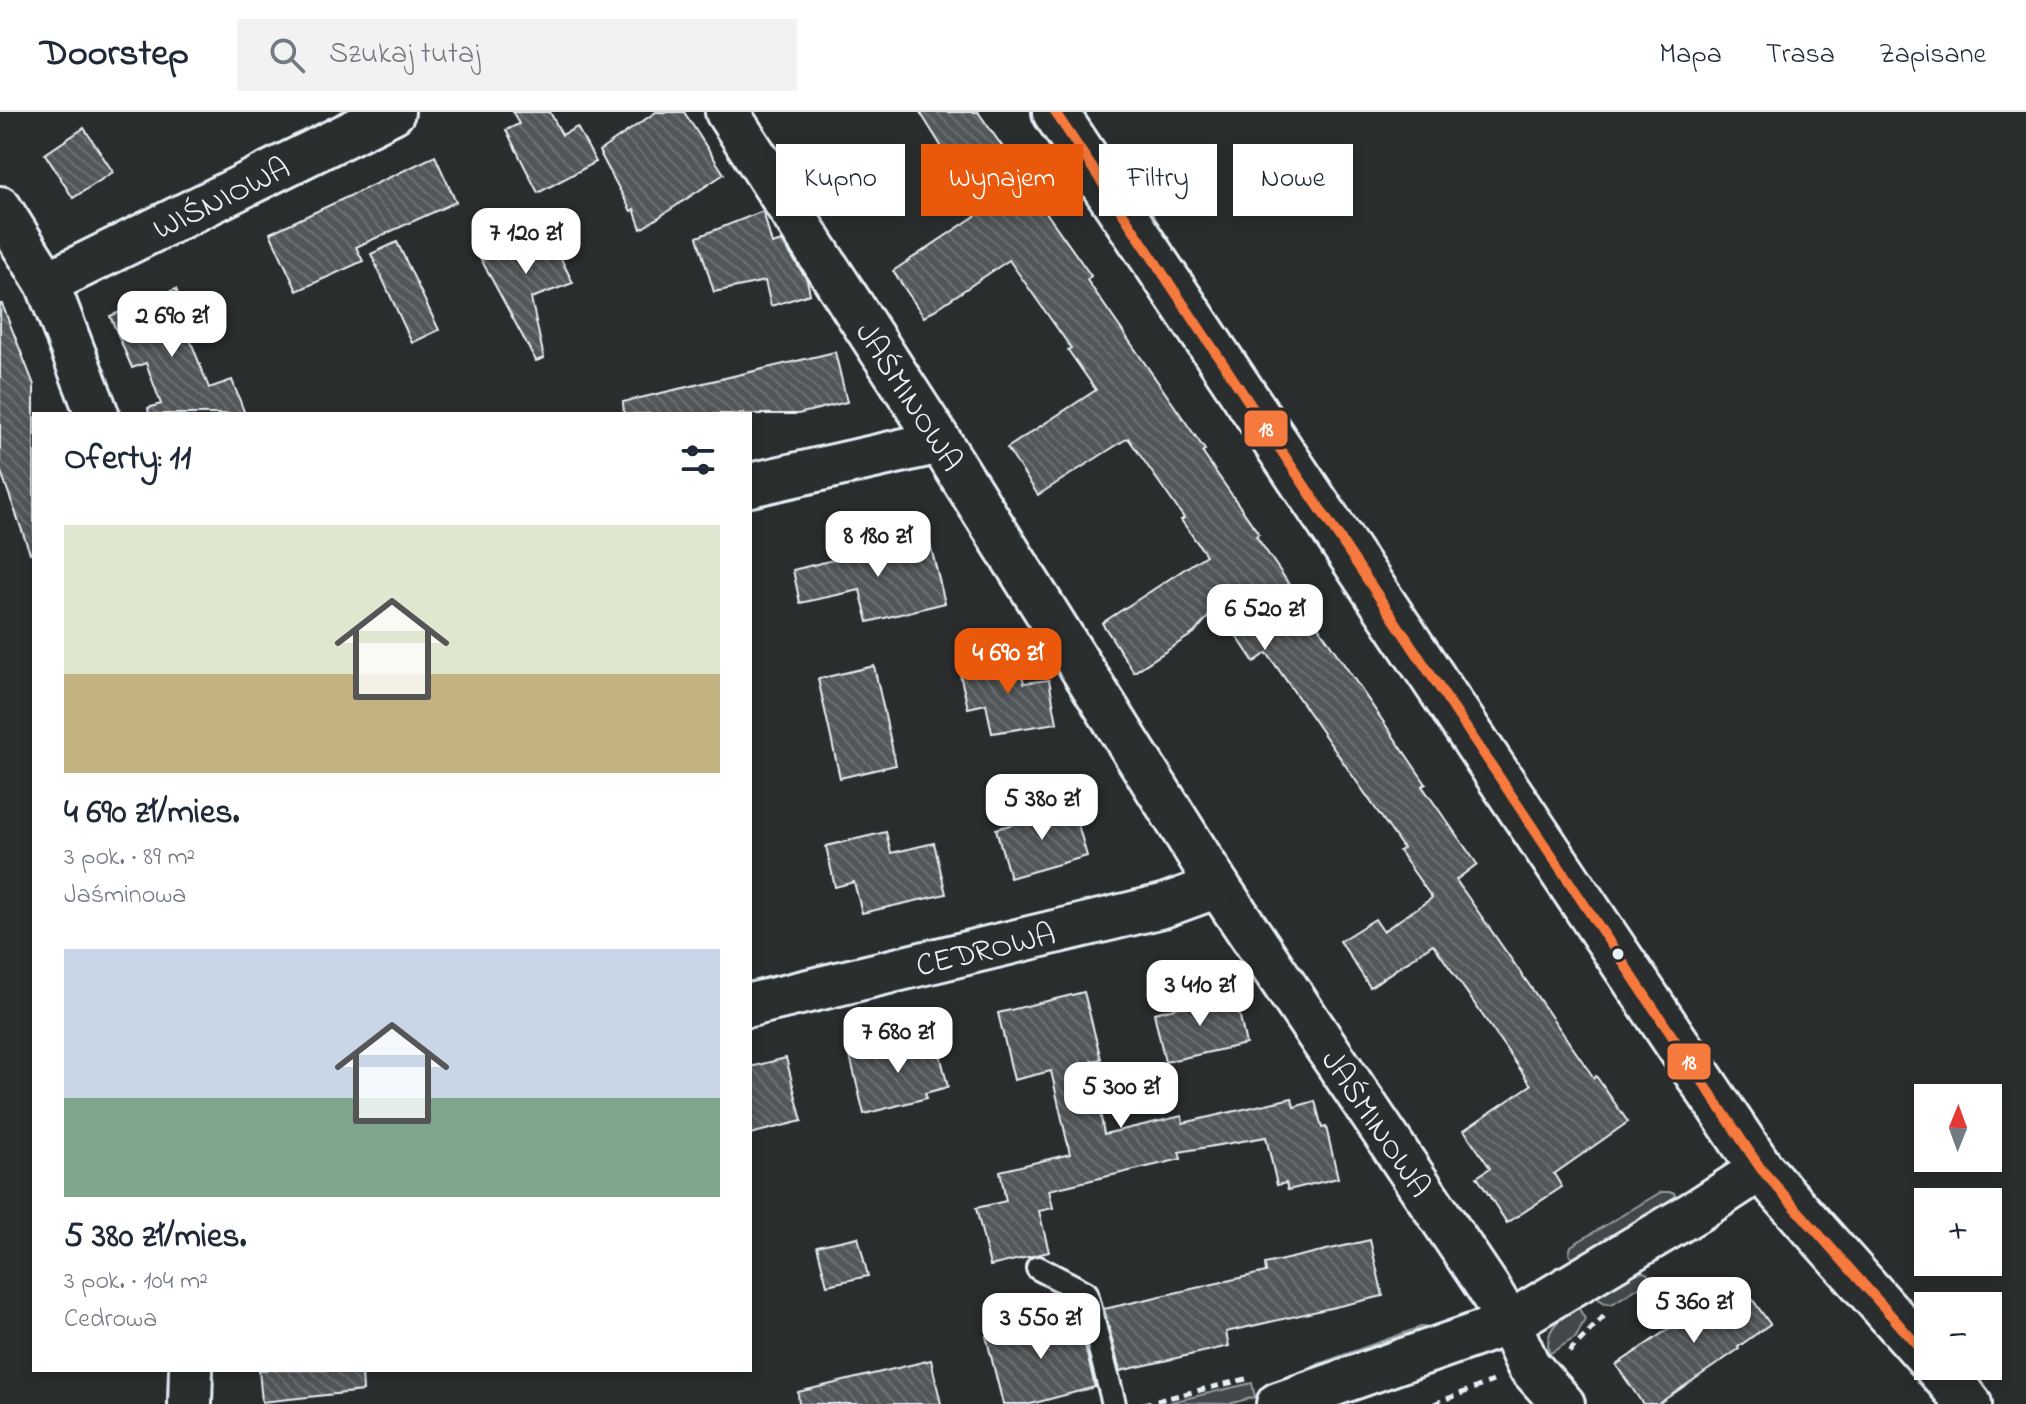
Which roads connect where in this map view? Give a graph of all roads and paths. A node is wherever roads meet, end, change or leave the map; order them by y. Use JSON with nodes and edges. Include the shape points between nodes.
{"nodes":[{"id":1,"x":393,"y":112,"type":"edge"},
{"id":2,"x":727,"y":112,"type":"edge"},
{"id":3,"x":1055,"y":112,"type":"edge"},
{"id":4,"x":0,"y":208,"type":"edge"},
{"id":5,"x":47,"y":283,"type":"junction"},
{"id":6,"x":96,"y":412,"type":"edge"},
{"id":7,"x":940,"y":442,"type":"junction"},
{"id":8,"x":752,"y":485,"type":"edge"},
{"id":9,"x":1218,"y":886,"type":"junction"},
{"id":10,"x":752,"y":1005,"type":"edge"},
{"id":11,"x":1761,"y":1169,"type":"junction"},
{"id":12,"x":1038,"y":1268,"type":"dead end"},
{"id":13,"x":1509,"y":1323,"type":"junction"},
{"id":14,"x":1914,"y":1341,"type":"edge"},
{"id":15,"x":191,"y":1372,"type":"edge"},
{"id":16,"x":1948,"y":1380,"type":"edge"},
{"id":17,"x":1264,"y":1391,"type":"edge"},
{"id":18,"x":190,"y":1404,"type":"edge"},
{"id":19,"x":1114,"y":1404,"type":"edge"},
{"id":20,"x":1142,"y":1404,"type":"edge"},
{"id":21,"x":1563,"y":1404,"type":"edge"},
{"id":22,"x":1969,"y":1404,"type":"edge"}],
"edges":[{"from":1,"to":5,"type":"street","name":"WIŚNIOWA"},
{"from":2,"to":7,"type":"street","name":"JAŚMINOWA"},
{"from":3,"to":11,"type":"street"},
{"from":4,"to":5,"type":"street"},
{"from":5,"to":6,"type":"street"},
{"from":7,"to":8,"type":"street"},
{"from":7,"to":9,"type":"street","name":"JAŚMINOWA"},
{"from":9,"to":10,"type":"street","name":"CEDROWA","via":[[1163,906]]},
{"from":9,"to":13,"type":"street","name":"JAŚMINOWA"},
{"from":11,"to":13,"type":"street"},
{"from":11,"to":14,"type":"street"},
{"from":12,"to":19,"type":"lane","via":[[1086,1293]]},
{"from":13,"to":17,"type":"street"},
{"from":13,"to":21,"type":"street","name":"JAŚMINOWA","via":[[1528,1365]]},
{"from":15,"to":18,"type":"street"},
{"from":16,"to":22,"type":"street"},
{"from":17,"to":20,"type":"path"}]}
